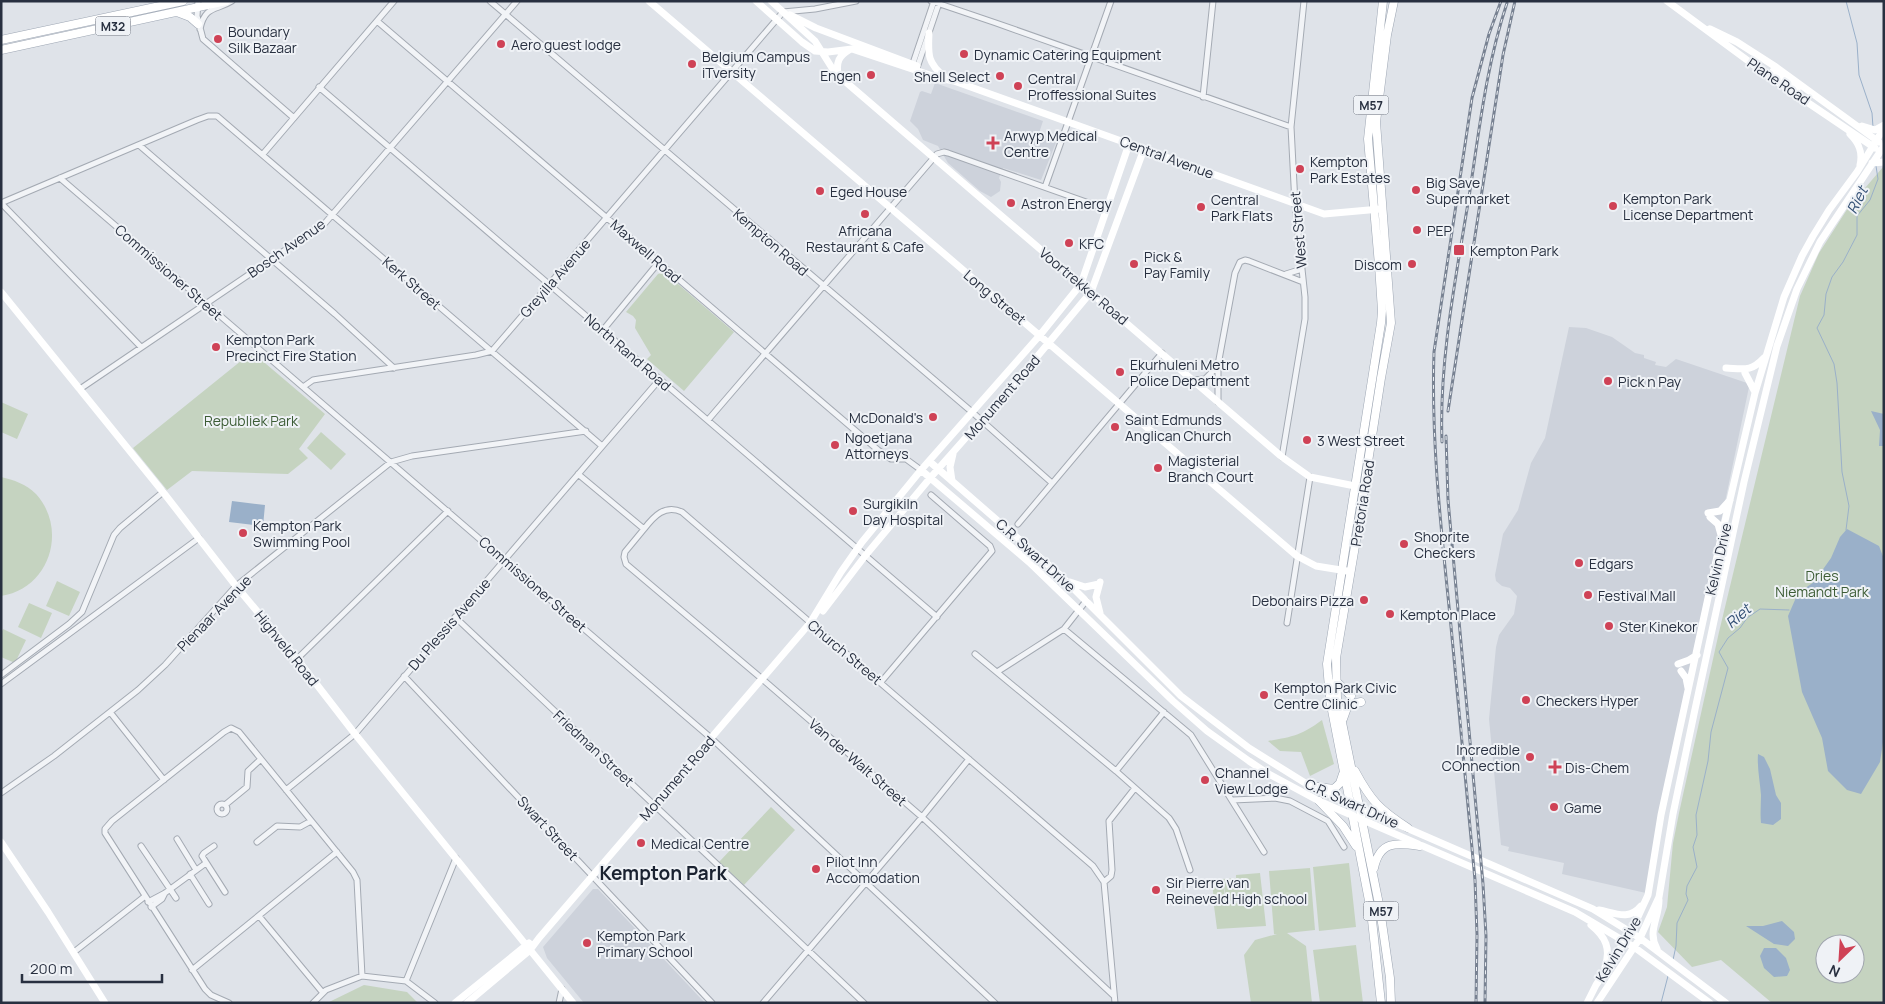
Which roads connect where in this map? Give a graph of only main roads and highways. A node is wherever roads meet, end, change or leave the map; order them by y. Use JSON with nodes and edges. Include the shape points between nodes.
{"nodes":[{"id":1,"x":183,"y":1,"type":"edge"},
{"id":2,"x":226,"y":1,"type":"edge"},
{"id":3,"x":649,"y":1,"type":"edge"},
{"id":4,"x":756,"y":1,"type":"edge"},
{"id":5,"x":771,"y":1,"type":"edge"},
{"id":6,"x":1383,"y":1,"type":"edge"},
{"id":7,"x":1394,"y":1,"type":"edge"},
{"id":8,"x":1667,"y":1,"type":"edge"},
{"id":9,"x":197,"y":4,"type":"edge"},
{"id":10,"x":1675,"y":7,"type":"junction"},
{"id":11,"x":177,"y":12,"type":"junction"},
{"id":12,"x":783,"y":12,"type":"junction"},
{"id":13,"x":199,"y":26,"type":"road end"},
{"id":14,"x":929,"y":33,"type":"road end"},
{"id":15,"x":1,"y":40,"type":"edge"},
{"id":16,"x":852,"y":49,"type":"junction"},
{"id":17,"x":1,"y":50,"type":"edge"},
{"id":18,"x":823,"y":52,"type":"junction"},
{"id":19,"x":914,"y":68,"type":"junction"},
{"id":20,"x":1773,"y":71,"type":"dead end"},
{"id":21,"x":838,"y":75,"type":"junction"},
{"id":22,"x":945,"y":77,"type":"junction"},
{"id":23,"x":954,"y":81,"type":"junction"},
{"id":24,"x":1814,"y":105,"type":"junction"},
{"id":25,"x":1853,"y":122,"type":"junction"},
{"id":26,"x":1841,"y":124,"type":"junction"},
{"id":27,"x":1884,"y":127,"type":"edge"},
{"id":28,"x":1875,"y":143,"type":"junction"},
{"id":29,"x":1129,"y":144,"type":"junction"},
{"id":30,"x":1144,"y":149,"type":"junction"},
{"id":31,"x":1883,"y":149,"type":"edge"},
{"id":32,"x":1884,"y":162,"type":"edge"},
{"id":33,"x":1872,"y":163,"type":"junction"},
{"id":34,"x":1857,"y":172,"type":"junction"},
{"id":35,"x":1379,"y":209,"type":"junction"},
{"id":36,"x":1081,"y":284,"type":"junction"},
{"id":37,"x":1,"y":292,"type":"edge"},
{"id":38,"x":1091,"y":292,"type":"junction"},
{"id":39,"x":1040,"y":335,"type":"junction"},
{"id":40,"x":1049,"y":343,"type":"junction"},
{"id":41,"x":1765,"y":358,"type":"junction"},
{"id":42,"x":1726,"y":368,"type":"dead end"},
{"id":43,"x":1745,"y":373,"type":"dead end"},
{"id":44,"x":1755,"y":393,"type":"junction"},
{"id":45,"x":954,"y":451,"type":"junction"},
{"id":46,"x":929,"y":462,"type":"junction"},
{"id":47,"x":922,"y":470,"type":"junction"},
{"id":48,"x":937,"y":470,"type":"junction"},
{"id":49,"x":931,"y":477,"type":"junction"},
{"id":50,"x":952,"y":482,"type":"junction"},
{"id":51,"x":1354,"y":486,"type":"junction"},
{"id":52,"x":1364,"y":487,"type":"junction"},
{"id":53,"x":1731,"y":496,"type":"junction"},
{"id":54,"x":1721,"y":538,"type":"junction"},
{"id":55,"x":1341,"y":570,"type":"junction"},
{"id":56,"x":1350,"y":572,"type":"junction"},
{"id":57,"x":1060,"y":575,"type":"junction"},
{"id":58,"x":1102,"y":618,"type":"junction"},
{"id":59,"x":812,"y":620,"type":"junction"},
{"id":60,"x":1697,"y":655,"type":"junction"},
{"id":61,"x":1336,"y":682,"type":"junction"},
{"id":62,"x":1689,"y":691,"type":"junction"},
{"id":63,"x":1351,"y":696,"type":"dead end"},
{"id":64,"x":1361,"y":702,"type":"dead end"},
{"id":65,"x":1342,"y":720,"type":"junction"},
{"id":66,"x":1350,"y":763,"type":"junction"},
{"id":67,"x":1344,"y":772,"type":"junction"},
{"id":68,"x":1310,"y":786,"type":"junction"},
{"id":69,"x":1319,"y":801,"type":"junction"},
{"id":70,"x":1350,"y":803,"type":"junction"},
{"id":71,"x":1360,"y":808,"type":"junction"},
{"id":72,"x":1353,"y":817,"type":"junction"},
{"id":73,"x":1363,"y":821,"type":"junction"},
{"id":74,"x":1408,"y":828,"type":"junction"},
{"id":75,"x":1,"y":842,"type":"edge"},
{"id":76,"x":1420,"y":846,"type":"junction"},
{"id":77,"x":1359,"y":852,"type":"junction"},
{"id":78,"x":1373,"y":874,"type":"junction"},
{"id":79,"x":1659,"y":897,"type":"junction"},
{"id":80,"x":1646,"y":901,"type":"junction"},
{"id":81,"x":1593,"y":909,"type":"junction"},
{"id":82,"x":1575,"y":912,"type":"junction"},
{"id":83,"x":1631,"y":932,"type":"junction"},
{"id":84,"x":1640,"y":938,"type":"junction"},
{"id":85,"x":1625,"y":942,"type":"junction"},
{"id":86,"x":1634,"y":947,"type":"junction"},
{"id":87,"x":528,"y":948,"type":"junction"},
{"id":88,"x":1658,"y":951,"type":"junction"},
{"id":89,"x":1603,"y":975,"type":"junction"},
{"id":90,"x":105,"y":1003,"type":"edge"},
{"id":91,"x":455,"y":1003,"type":"edge"},
{"id":92,"x":467,"y":1003,"type":"edge"},
{"id":93,"x":573,"y":1003,"type":"edge"},
{"id":94,"x":1381,"y":1003,"type":"edge"},
{"id":95,"x":1391,"y":1003,"type":"edge"},
{"id":96,"x":1587,"y":1003,"type":"edge"},
{"id":97,"x":1597,"y":1003,"type":"edge"},
{"id":98,"x":1710,"y":1003,"type":"edge"},
{"id":99,"x":1726,"y":1003,"type":"edge"}],
"edges":[{"from":1,"to":15,"type":"main road","number":"M32"},
{"from":2,"to":9,"type":"main road","number":"M32"},
{"from":3,"to":39,"type":"main road","name":"Long Street"},
{"from":4,"to":18,"type":"main road","via":[[810,49]]},
{"from":5,"to":12,"type":"main road"},
{"from":6,"to":35,"type":"main road","name":"Pretoria Road","number":"M57","via":[[1368,139]]},
{"from":7,"to":35,"type":"main road","name":"Pretoria Road","number":"M57","via":[[1376,122]]},
{"from":8,"to":10,"type":"main road","name":"Plane Road"},
{"from":9,"to":11,"type":"main road","number":"M32"},
{"from":10,"to":24,"type":"main road","name":"Plane Road"},
{"from":10,"to":25,"type":"main road","name":"Plane Road","via":[[1776,67]]},
{"from":11,"to":13,"type":"main road","via":[[190,17]]},
{"from":11,"to":17,"type":"main road","number":"M32"},
{"from":12,"to":18,"type":"main road","name":"Voortrekker Road"},
{"from":12,"to":19,"type":"main road","name":"Central Avenue"},
{"from":14,"to":22,"type":"main road","via":[[931,63]]},
{"from":16,"to":18,"type":"main road"},
{"from":16,"to":19,"type":"main road"},
{"from":16,"to":21,"type":"main road","via":[[841,55]]},
{"from":18,"to":21,"type":"main road","name":"Voortrekker Road"},
{"from":19,"to":22,"type":"main road","name":"Central Avenue"},
{"from":19,"to":23,"type":"main road","name":"Central Avenue"},
{"from":20,"to":24,"type":"main road"},
{"from":21,"to":36,"type":"main road","name":"Voortrekker Road"},
{"from":22,"to":23,"type":"main road","name":"Central Avenue"},
{"from":23,"to":29,"type":"main road","name":"Central Avenue"},
{"from":24,"to":26,"type":"main road","name":"Plane Road"},
{"from":25,"to":27,"type":"main road","via":[[1870,130]]},
{"from":25,"to":28,"type":"main road","name":"Plane Road"},
{"from":26,"to":28,"type":"main road","name":"Plane Road"},
{"from":26,"to":34,"type":"main road","via":[[1860,147],[1861,161]]},
{"from":27,"to":28,"type":"main road","name":"Kelvin Drive"},
{"from":28,"to":31,"type":"main road","name":"Plane Road"},
{"from":28,"to":34,"type":"main road","name":"Kelvin Drive"},
{"from":29,"to":30,"type":"main road","name":"Central Avenue"},
{"from":29,"to":36,"type":"main road","name":"Monument Road"},
{"from":30,"to":35,"type":"main road","name":"Central Avenue","via":[[1327,214]]},
{"from":30,"to":38,"type":"main road","name":"Monument Road"},
{"from":31,"to":33,"type":"main road","name":"Kelvin Drive"},
{"from":32,"to":33,"type":"main road"},
{"from":33,"to":79,"type":"main road","name":"Kelvin Drive","via":[[1807,267],[1774,354],[1679,787]]},
{"from":34,"to":41,"type":"main road","name":"Kelvin Drive","via":[[1829,210],[1802,256],[1784,297]]},
{"from":35,"to":51,"type":"main road","name":"Pretoria Road","number":"M57","via":[[1382,310]]},
{"from":35,"to":52,"type":"main road","name":"Pretoria Road","number":"M57","via":[[1391,323]]},
{"from":36,"to":38,"type":"main road","name":"Voortrekker Road"},
{"from":36,"to":39,"type":"main road","name":"Monument Road"},
{"from":37,"to":87,"type":"main road","name":"Highveld Road"},
{"from":38,"to":40,"type":"main road","name":"Monument Road"},
{"from":38,"to":51,"type":"main road","name":"Voortrekker Road","via":[[1282,457],[1310,476]]},
{"from":39,"to":40,"type":"main road","name":"Long Street"},
{"from":39,"to":46,"type":"main road","name":"Monument Road"},
{"from":40,"to":45,"type":"main road","name":"Monument Road"},
{"from":40,"to":55,"type":"main road","name":"Long Street","via":[[1297,556],[1316,566]]},
{"from":41,"to":42,"type":"main road","via":[[1751,369]]},
{"from":41,"to":44,"type":"main road","name":"Kelvin Drive"},
{"from":43,"to":44,"type":"main road"},
{"from":44,"to":53,"type":"main road","name":"Kelvin Drive"},
{"from":45,"to":48,"type":"main road","name":"Monument Road"},
{"from":45,"to":50,"type":"main road","via":[[950,467]]},
{"from":46,"to":47,"type":"main road","name":"Monument Road"},
{"from":46,"to":48,"type":"main road","name":"C.R. Swart Drive"},
{"from":47,"to":49,"type":"main road","name":"C.R. Swart Drive"},
{"from":47,"to":59,"type":"main road","name":"Monument Road","via":[[857,548]]},
{"from":48,"to":49,"type":"main road","name":"Monument Road"},
{"from":48,"to":50,"type":"main road","name":"C.R. Swart Drive"},
{"from":49,"to":59,"type":"main road","name":"Monument Road","via":[[822,612]]},
{"from":49,"to":69,"type":"main road","name":"C.R. Swart Drive","via":[[1029,562],[1207,731],[1267,773]]},
{"from":50,"to":57,"type":"main road","name":"C.R. Swart Drive"},
{"from":51,"to":52,"type":"main road","name":"Voortrekker Road"},
{"from":51,"to":55,"type":"main road","name":"Pretoria Road","number":"M57"},
{"from":52,"to":56,"type":"main road","name":"Pretoria Road","number":"M57"},
{"from":53,"to":54,"type":"main road","name":"Kelvin Drive"},
{"from":53,"to":54,"type":"main road","via":[[1723,509],[1709,515],[1719,526]]},
{"from":54,"to":60,"type":"main road","name":"Kelvin Drive"},
{"from":55,"to":56,"type":"main road","name":"Long Street"},
{"from":55,"to":67,"type":"main road","name":"Pretoria Road","number":"M57","via":[[1327,664],[1330,700]]},
{"from":56,"to":61,"type":"main road","name":"Pretoria Road","number":"M57","via":[[1336,658]]},
{"from":57,"to":58,"type":"main road","name":"C.R. Swart Drive"},
{"from":57,"to":58,"type":"main road","via":[[1078,586],[1089,587],[1099,583],[1096,600]]},
{"from":58,"to":68,"type":"main road","name":"C.R. Swart Drive","via":[[1187,700],[1236,739]]},
{"from":59,"to":87,"type":"main road","name":"Monument Road"},
{"from":60,"to":62,"type":"main road","name":"Kelvin Drive"},
{"from":60,"to":62,"type":"main road","via":[[1680,668]]},
{"from":61,"to":63,"type":"main road"},
{"from":61,"to":65,"type":"main road","name":"Pretoria Road","number":"M57"},
{"from":62,"to":80,"type":"main road","name":"Kelvin Drive","via":[[1661,815]]},
{"from":64,"to":65,"type":"main road","via":[[1348,706]]},
{"from":65,"to":66,"type":"main road","name":"Pretoria Road","number":"M57"},
{"from":66,"to":71,"type":"main road","name":"Pretoria Road","number":"M57"},
{"from":66,"to":74,"type":"main road","via":[[1377,806]]},
{"from":67,"to":68,"type":"main road","via":[[1340,784],[1334,789]]},
{"from":67,"to":70,"type":"main road","name":"Pretoria Road","number":"M57"},
{"from":68,"to":70,"type":"main road","name":"C.R. Swart Drive"},
{"from":69,"to":72,"type":"main road","name":"C.R. Swart Drive"},
{"from":69,"to":77,"type":"main road","via":[[1343,826]]},
{"from":70,"to":71,"type":"main road","name":"C.R. Swart Drive"},
{"from":70,"to":72,"type":"main road","name":"Pretoria Road","number":"M57"},
{"from":71,"to":73,"type":"main road","name":"Pretoria Road","number":"M57"},
{"from":71,"to":74,"type":"main road","name":"C.R. Swart Drive"},
{"from":72,"to":73,"type":"main road","name":"C.R. Swart Drive"},
{"from":72,"to":77,"type":"main road","name":"Pretoria Road","number":"M57"},
{"from":73,"to":76,"type":"main road","name":"C.R. Swart Drive"},
{"from":73,"to":78,"type":"main road","name":"Pretoria Road","number":"M57"},
{"from":74,"to":81,"type":"main road","name":"C.R. Swart Drive"},
{"from":75,"to":90,"type":"main road"},
{"from":76,"to":78,"type":"main road","via":[[1395,844],[1386,847],[1376,859]]},
{"from":76,"to":82,"type":"main road","name":"C.R. Swart Drive"},
{"from":77,"to":94,"type":"main road","name":"Pretoria Road","number":"M57","via":[[1371,911]]},
{"from":78,"to":95,"type":"main road","name":"Pretoria Road","number":"M57"},
{"from":79,"to":84,"type":"main road","name":"Kelvin Drive"},
{"from":79,"to":88,"type":"main road","via":[[1652,936]]},
{"from":80,"to":81,"type":"main road","via":[[1627,916]]},
{"from":80,"to":83,"type":"main road","name":"Kelvin Drive"},
{"from":81,"to":83,"type":"main road","name":"C.R. Swart Drive"},
{"from":82,"to":85,"type":"main road","name":"C.R. Swart Drive"},
{"from":82,"to":89,"type":"main road","via":[[1607,943],[1608,958]]},
{"from":83,"to":84,"type":"main road","name":"C.R. Swart Drive"},
{"from":83,"to":85,"type":"main road","name":"Kelvin Drive"},
{"from":84,"to":86,"type":"main road","name":"Kelvin Drive"},
{"from":84,"to":88,"type":"main road","name":"C.R. Swart Drive"},
{"from":85,"to":86,"type":"main road","name":"C.R. Swart Drive"},
{"from":85,"to":89,"type":"main road","name":"Kelvin Drive"},
{"from":86,"to":97,"type":"main road","name":"Kelvin Drive"},
{"from":86,"to":98,"type":"main road","name":"C.R. Swart Drive"},
{"from":87,"to":91,"type":"main road","name":"Monument Road"},
{"from":87,"to":92,"type":"main road","name":"Monument Road"},
{"from":87,"to":93,"type":"main road","name":"Highveld Road"},
{"from":88,"to":99,"type":"main road","name":"C.R. Swart Drive"},
{"from":89,"to":96,"type":"main road","name":"Kelvin Drive"}]}
